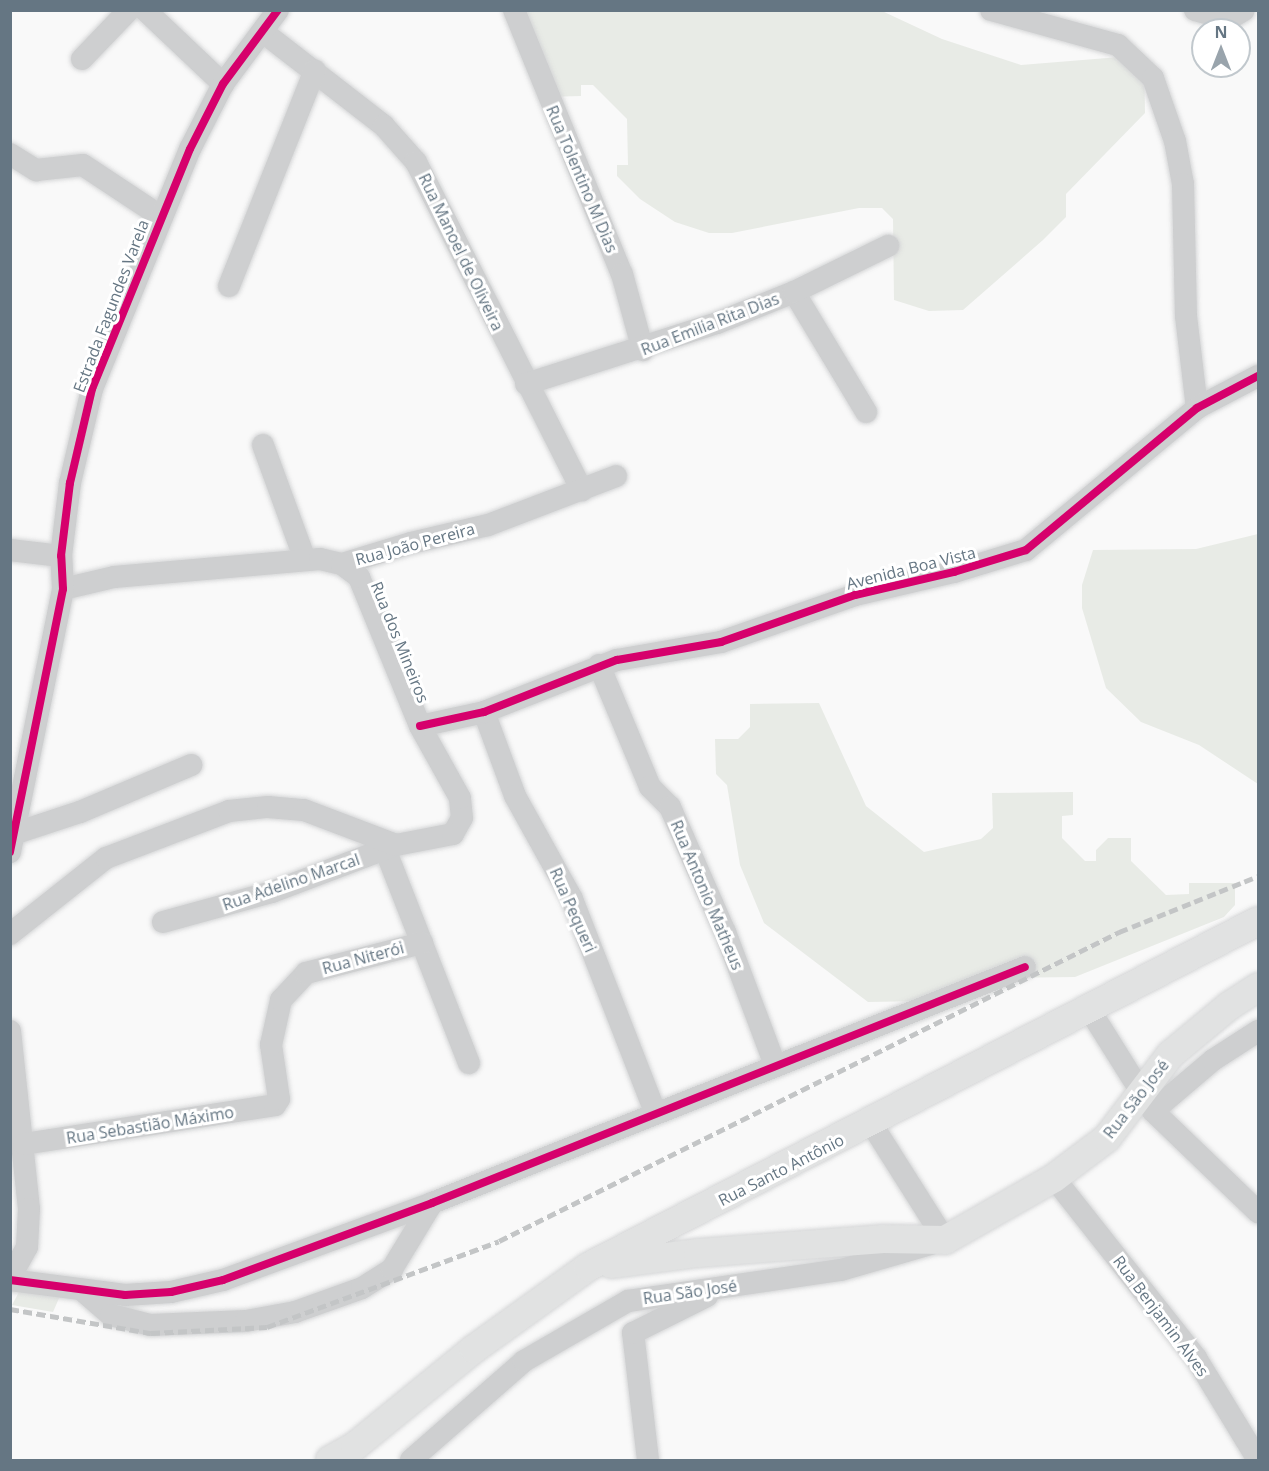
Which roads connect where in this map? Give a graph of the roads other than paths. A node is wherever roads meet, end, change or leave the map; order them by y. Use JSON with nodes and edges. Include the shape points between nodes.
{"nodes":[{"id":1,"x":129,"y":10,"type":"edge"},
{"id":2,"x":145,"y":10,"type":"edge"},
{"id":3,"x":278,"y":10,"type":"edge"},
{"id":4,"x":513,"y":10,"type":"edge"},
{"id":5,"x":991,"y":10,"type":"edge"},
{"id":6,"x":1244,"y":10,"type":"edge"},
{"id":7,"x":1204,"y":13,"type":"edge"},
{"id":8,"x":263,"y":32,"type":"junction"},
{"id":9,"x":82,"y":59,"type":"dead end"},
{"id":10,"x":315,"y":70,"type":"junction"},
{"id":11,"x":223,"y":84,"type":"junction"},
{"id":12,"x":10,"y":154,"type":"edge"},
{"id":13,"x":160,"y":216,"type":"junction"},
{"id":14,"x":888,"y":246,"type":"dead end"},
{"id":15,"x":229,"y":286,"type":"dead end"},
{"id":16,"x":794,"y":292,"type":"junction"},
{"id":17,"x":643,"y":350,"type":"junction"},
{"id":18,"x":1258,"y":376,"type":"edge"},
{"id":19,"x":526,"y":384,"type":"junction"},
{"id":20,"x":1197,"y":408,"type":"junction"},
{"id":21,"x":866,"y":412,"type":"dead end"},
{"id":22,"x":263,"y":445,"type":"dead end"},
{"id":23,"x":616,"y":476,"type":"dead end"},
{"id":24,"x":582,"y":490,"type":"junction"},
{"id":25,"x":10,"y":550,"type":"edge"},
{"id":26,"x":61,"y":556,"type":"junction"},
{"id":27,"x":305,"y":560,"type":"junction"},
{"id":28,"x":342,"y":564,"type":"junction"},
{"id":29,"x":63,"y":589,"type":"junction"},
{"id":30,"x":599,"y":665,"type":"junction"},
{"id":31,"x":484,"y":711,"type":"junction"},
{"id":32,"x":420,"y":726,"type":"junction"},
{"id":33,"x":191,"y":765,"type":"dead end"},
{"id":34,"x":12,"y":843,"type":"edge"},
{"id":35,"x":391,"y":847,"type":"junction"},
{"id":36,"x":1258,"y":921,"type":"edge"},
{"id":37,"x":163,"y":922,"type":"dead end"},
{"id":38,"x":10,"y":934,"type":"edge"},
{"id":39,"x":422,"y":943,"type":"junction"},
{"id":40,"x":1024,"y":967,"type":"dead end"},
{"id":41,"x":1258,"y":987,"type":"edge"},
{"id":42,"x":1089,"y":1009,"type":"junction"},
{"id":43,"x":10,"y":1031,"type":"edge"},
{"id":44,"x":1258,"y":1031,"type":"edge"},
{"id":45,"x":469,"y":1063,"type":"dead end"},
{"id":46,"x":775,"y":1065,"type":"junction"},
{"id":47,"x":1147,"y":1101,"type":"junction"},
{"id":48,"x":275,"y":1105,"type":"joint"},
{"id":49,"x":655,"y":1112,"type":"junction"},
{"id":50,"x":871,"y":1123,"type":"junction"},
{"id":51,"x":24,"y":1144,"type":"junction"},
{"id":52,"x":1054,"y":1178,"type":"junction"},
{"id":53,"x":432,"y":1203,"type":"junction"},
{"id":54,"x":1258,"y":1212,"type":"edge"},
{"id":55,"x":945,"y":1240,"type":"junction"},
{"id":56,"x":588,"y":1267,"type":"junction"},
{"id":57,"x":10,"y":1279,"type":"edge"},
{"id":58,"x":728,"y":1287,"type":"junction"},
{"id":59,"x":83,"y":1291,"type":"junction"},
{"id":60,"x":1258,"y":1460,"type":"edge"},
{"id":61,"x":330,"y":1461,"type":"edge"},
{"id":62,"x":411,"y":1461,"type":"edge"},
{"id":63,"x":648,"y":1461,"type":"edge"}],
"edges":[{"from":1,"to":9,"type":"street"},
{"from":2,"to":11,"type":"street"},
{"from":3,"to":8,"type":"street","name":"Estrada Fagundes Varela"},
{"from":4,"to":17,"type":"street","name":"Rua Tolentino M Dias","via":[[622,274]]},
{"from":5,"to":20,"type":"street","via":[[1118,45],[1153,78],[1175,141],[1183,184],[1186,316]]},
{"from":6,"to":7,"type":"street","via":[[1229,19]]},
{"from":8,"to":10,"type":"street","name":"Rua Manoel de Oliveira"},
{"from":8,"to":11,"type":"street","name":"Estrada Fagundes Varela"},
{"from":10,"to":15,"type":"street"},
{"from":10,"to":19,"type":"street","name":"Rua Manoel de Oliveira","via":[[384,126],[416,162]]},
{"from":11,"to":13,"type":"street","name":"Estrada Fagundes Varela"},
{"from":12,"to":13,"type":"street","via":[[36,170],[83,165]]},
{"from":13,"to":26,"type":"street","name":"Estrada Fagundes Varela","via":[[92,389],[79,434]]},
{"from":14,"to":16,"type":"street","name":"Rua Emilia Rita Dias"},
{"from":16,"to":17,"type":"street","name":"Rua Emilia Rita Dias"},
{"from":16,"to":21,"type":"street"},
{"from":17,"to":19,"type":"street","name":"Rua Emilia Rita Dias"},
{"from":18,"to":20,"type":"street","name":"Avenida Boa Vista"},
{"from":19,"to":24,"type":"street","name":"Rua Manoel de Oliveira"},
{"from":20,"to":30,"type":"street","name":"Avenida Boa Vista","via":[[1026,550],[855,595],[721,642]]},
{"from":22,"to":27,"type":"street"},
{"from":23,"to":24,"type":"street","name":"Rua João Pereira"},
{"from":24,"to":28,"type":"street","name":"Rua João Pereira","via":[[488,525]]},
{"from":25,"to":26,"type":"street"},
{"from":26,"to":29,"type":"street","name":"Estrada Fagundes Varela"},
{"from":27,"to":28,"type":"street","name":"Rua João Pereira"},
{"from":27,"to":29,"type":"street","name":"Rua João Pereira","via":[[114,577]]},
{"from":28,"to":32,"type":"street","name":"Rua dos Mineiros","via":[[359,577]]},
{"from":29,"to":34,"type":"street","name":"Estrada Fagundes Varela"},
{"from":30,"to":31,"type":"street","name":"Avenida Boa Vista"},
{"from":30,"to":46,"type":"street","name":"Rua Antonio Matheus","via":[[650,788],[669,807],[725,932]]},
{"from":31,"to":32,"type":"street","name":"Avenida Boa Vista"},
{"from":31,"to":49,"type":"street","name":"Rua Pequeri","via":[[515,796],[572,899]]},
{"from":32,"to":35,"type":"street","name":"Rua dos Mineiros","via":[[460,798],[462,818],[453,834]]},
{"from":33,"to":34,"type":"street"},
{"from":35,"to":37,"type":"street","name":"Rua Adelino Marcal","via":[[272,892]]},
{"from":35,"to":38,"type":"street","via":[[304,810],[268,807],[230,811],[106,858]]},
{"from":35,"to":39,"type":"street","name":"Rua Niterói"},
{"from":36,"to":42,"type":"main road","name":"Rua Santo Antônio"},
{"from":39,"to":45,"type":"street","name":"Rua Niterói"},
{"from":39,"to":48,"type":"street","name":"Rua Niterói","via":[[306,973],[280,1000],[271,1045],[279,1099]]},
{"from":40,"to":46,"type":"street"},
{"from":41,"to":47,"type":"main road","name":"Rua São José","via":[[1170,1055]]},
{"from":42,"to":47,"type":"street"},
{"from":42,"to":50,"type":"main road","name":"Rua Santo Antônio"},
{"from":43,"to":51,"type":"street"},
{"from":44,"to":47,"type":"street","name":"Rua São José"},
{"from":46,"to":49,"type":"street"},
{"from":47,"to":52,"type":"main road","name":"Rua São José"},
{"from":47,"to":54,"type":"street"},
{"from":48,"to":51,"type":"street","name":"Rua Sebastião Máximo"},
{"from":49,"to":53,"type":"street"},
{"from":50,"to":55,"type":"street"},
{"from":50,"to":56,"type":"main road","name":"Rua Santo Antônio"},
{"from":51,"to":57,"type":"street","via":[[27,1247]]},
{"from":52,"to":55,"type":"main road","name":"Rua São José"},
{"from":52,"to":60,"type":"street","name":"Rua Benjamin Alves","via":[[1196,1358]]},
{"from":53,"to":59,"type":"street","via":[[223,1280],[171,1292],[126,1295]]},
{"from":53,"to":59,"type":"street","via":[[392,1269],[362,1288],[295,1312],[235,1322],[150,1325],[111,1315]]},
{"from":55,"to":56,"type":"main road","via":[[884,1239],[698,1253]]},
{"from":55,"to":58,"type":"street","name":"Rua São José","via":[[842,1270]]},
{"from":56,"to":61,"type":"main road","name":"Rua Santo Antônio","via":[[474,1349],[355,1446]]},
{"from":57,"to":59,"type":"street"},
{"from":58,"to":62,"type":"street","name":"Rua São José","via":[[628,1301],[524,1361]]},
{"from":58,"to":63,"type":"street","via":[[633,1333]]}]}
